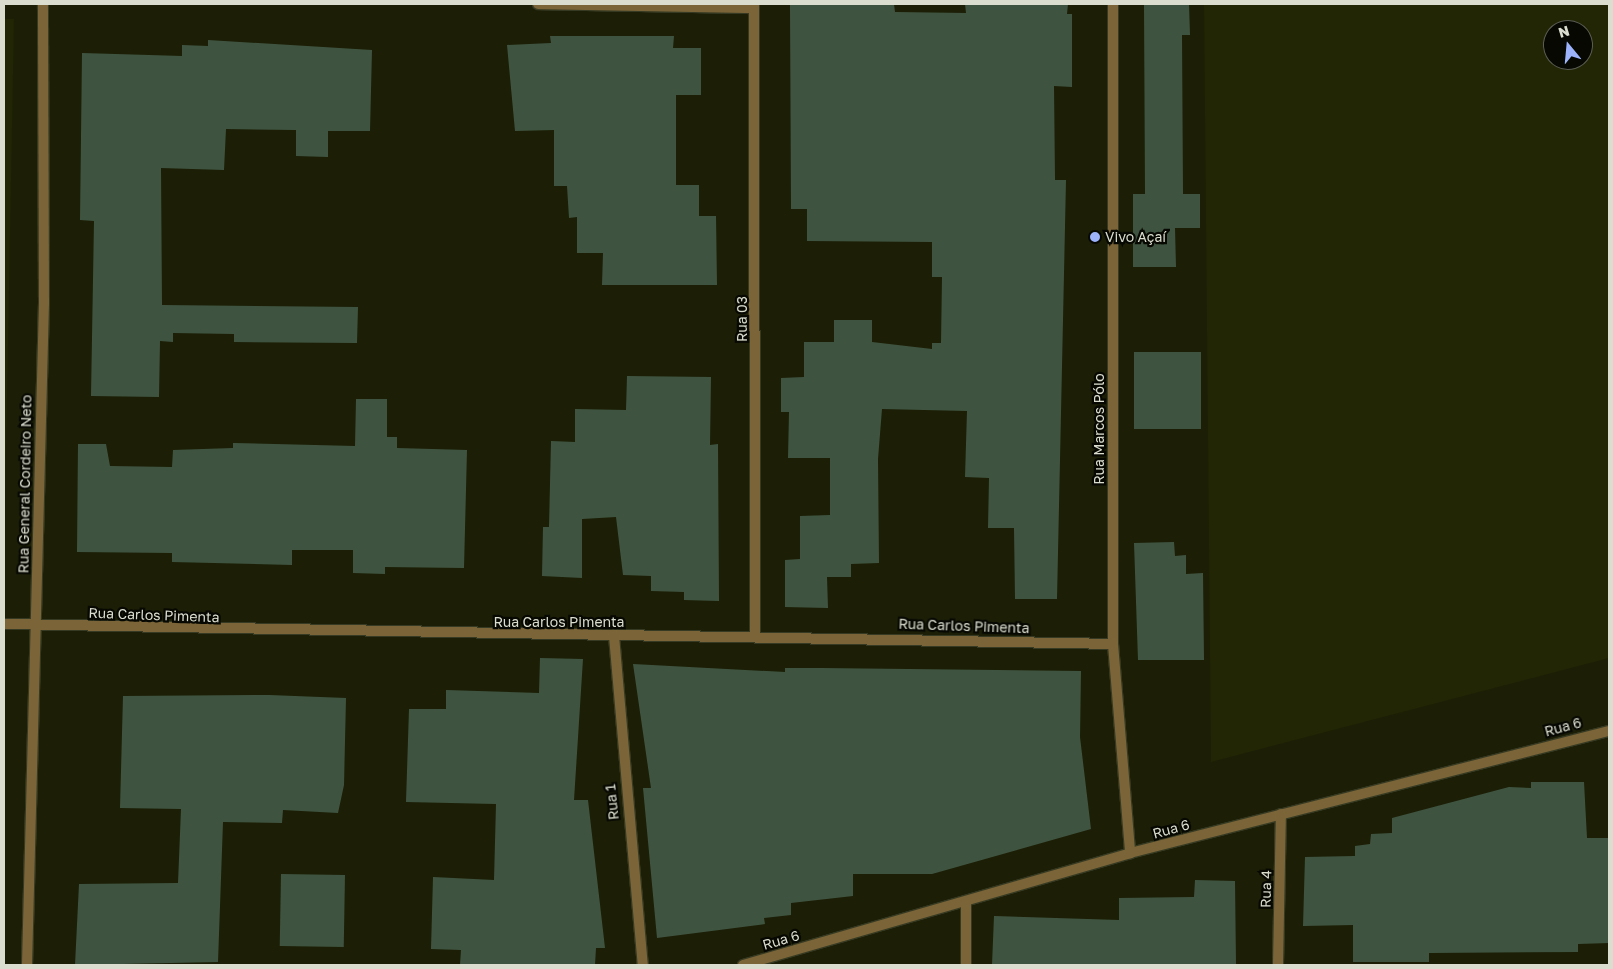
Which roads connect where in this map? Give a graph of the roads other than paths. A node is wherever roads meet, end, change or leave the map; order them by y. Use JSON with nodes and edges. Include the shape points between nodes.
{"nodes":[{"id":1,"x":42,"y":4,"type":"edge"},
{"id":2,"x":538,"y":4,"type":"edge"},
{"id":3,"x":1112,"y":4,"type":"edge"},
{"id":4,"x":754,"y":6,"type":"edge"},
{"id":5,"x":4,"y":624,"type":"edge"},
{"id":6,"x":36,"y":626,"type":"junction"},
{"id":7,"x":755,"y":634,"type":"junction"},
{"id":8,"x":614,"y":636,"type":"junction"},
{"id":9,"x":1113,"y":644,"type":"junction"},
{"id":10,"x":1609,"y":731,"type":"edge"},
{"id":11,"x":1282,"y":814,"type":"junction"},
{"id":12,"x":1130,"y":853,"type":"junction"},
{"id":13,"x":966,"y":902,"type":"junction"},
{"id":14,"x":27,"y":965,"type":"edge"},
{"id":15,"x":643,"y":965,"type":"edge"},
{"id":16,"x":743,"y":965,"type":"edge"},
{"id":17,"x":966,"y":965,"type":"edge"},
{"id":18,"x":1278,"y":965,"type":"edge"}],
"edges":[{"from":1,"to":6,"type":"street","name":"Rua General Cordeiro Neto","via":[[44,304]]},
{"from":2,"to":4,"type":"street"},
{"from":3,"to":9,"type":"street","name":"Rua Marcos Pólo"},
{"from":4,"to":7,"type":"street","name":"Rua 03"},
{"from":5,"to":6,"type":"street","name":"Rua Carlos Pimenta"},
{"from":6,"to":8,"type":"street","name":"Rua Carlos Pimenta"},
{"from":6,"to":14,"type":"street","name":"Rua General Cordeiro Neto"},
{"from":7,"to":8,"type":"street","name":"Rua Carlos Pimenta"},
{"from":7,"to":9,"type":"street","name":"Rua Carlos Pimenta"},
{"from":8,"to":15,"type":"street","name":"Rua 1"},
{"from":9,"to":12,"type":"street","name":"Rua Marcos Pólo"},
{"from":10,"to":11,"type":"street","name":"Rua 6"},
{"from":11,"to":12,"type":"street","name":"Rua 6"},
{"from":11,"to":18,"type":"street","name":"Rua 4"},
{"from":12,"to":13,"type":"street","name":"Rua 6"},
{"from":13,"to":16,"type":"street","name":"Rua 6"},
{"from":13,"to":17,"type":"street"}]}
